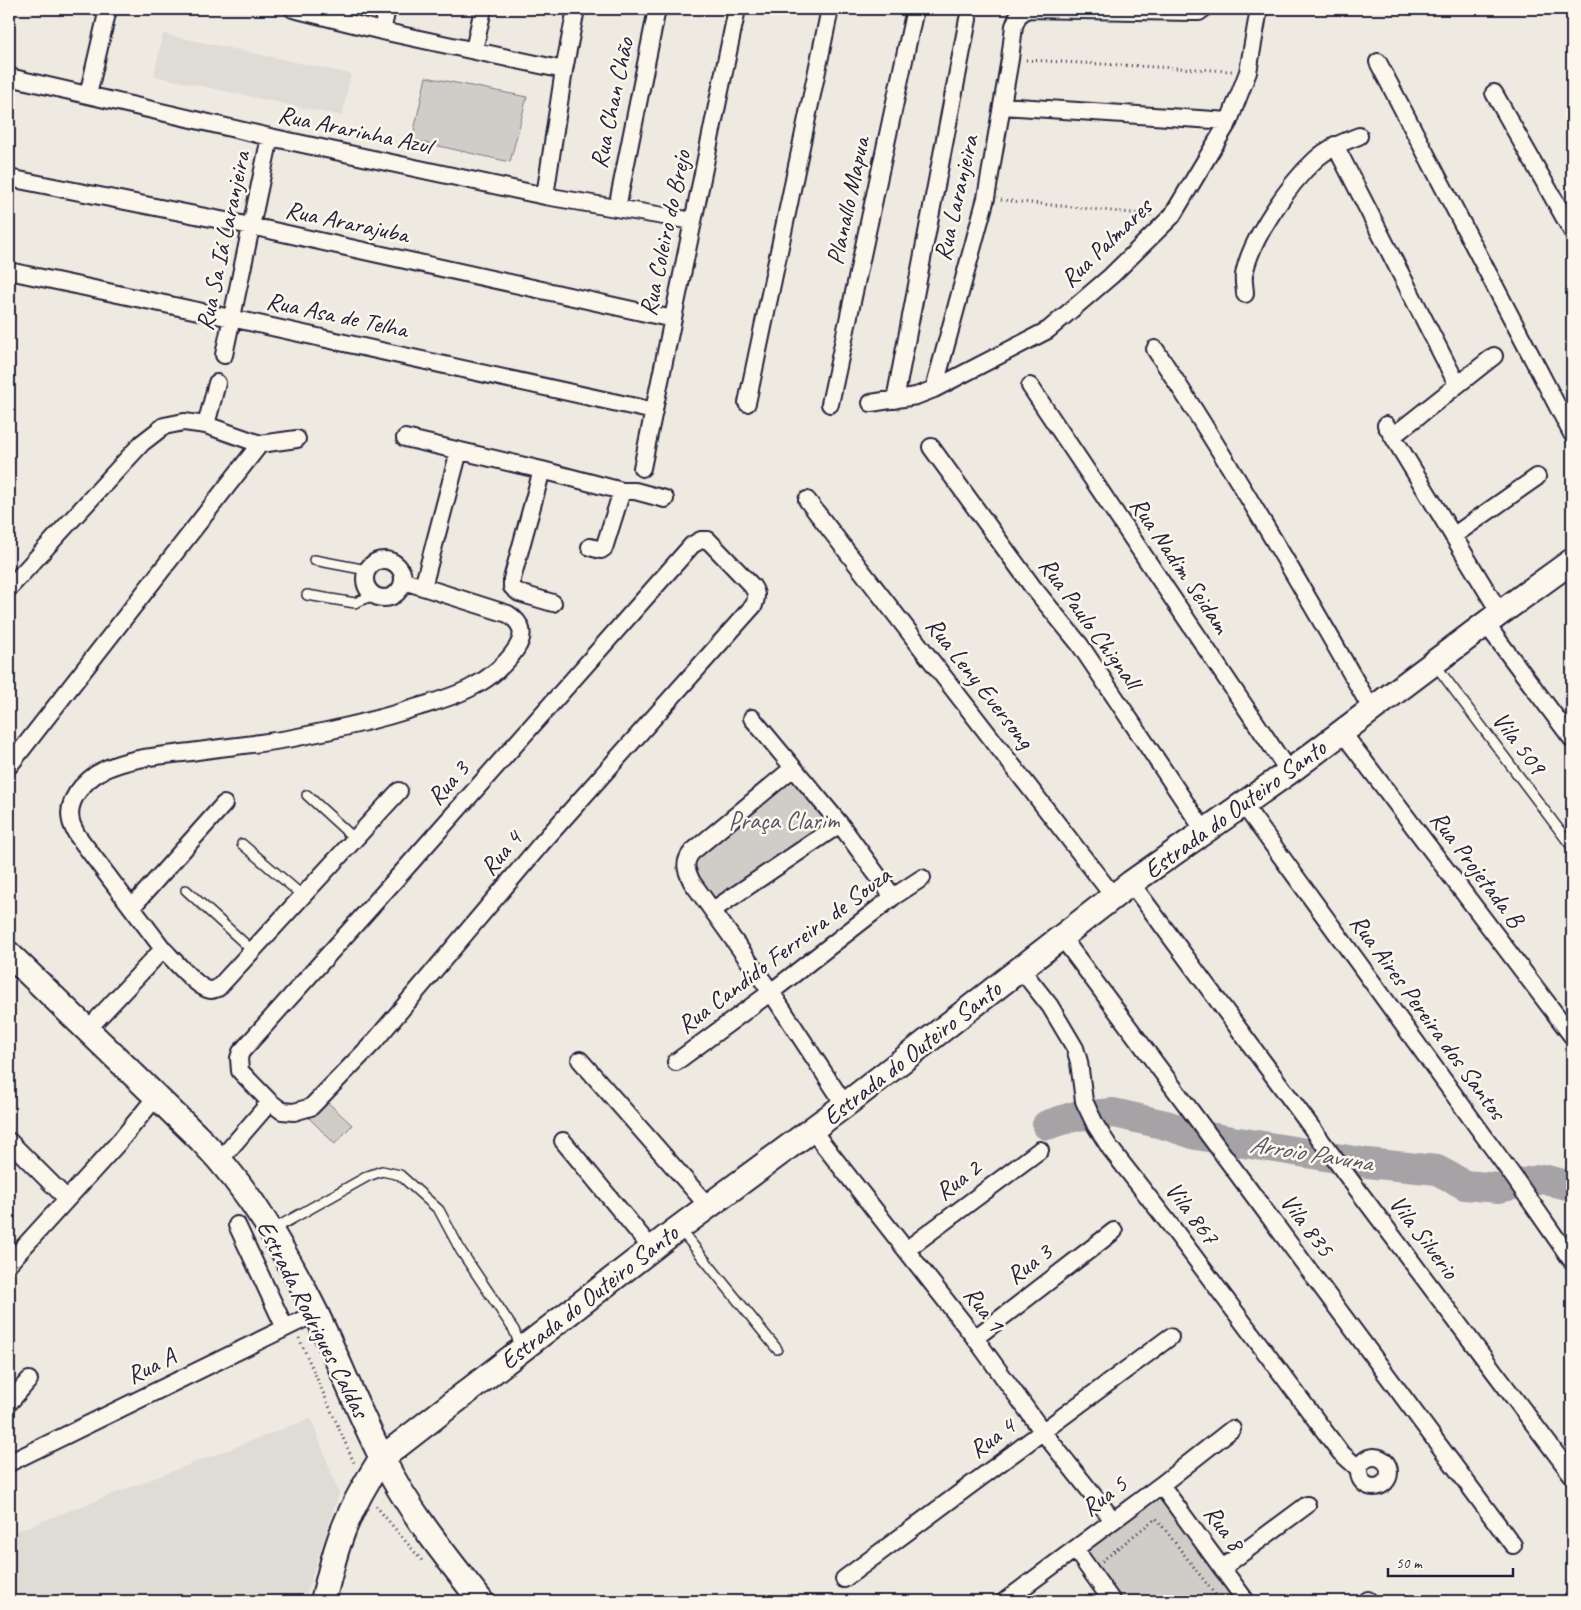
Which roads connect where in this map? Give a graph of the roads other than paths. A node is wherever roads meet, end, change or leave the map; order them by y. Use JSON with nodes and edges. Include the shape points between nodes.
{"nodes":[{"id":1,"x":108,"y":9,"type":"edge"},
{"id":2,"x":295,"y":9,"type":"edge"},
{"id":3,"x":387,"y":9,"type":"edge"},
{"id":4,"x":483,"y":9,"type":"edge"},
{"id":5,"x":576,"y":9,"type":"edge"},
{"id":6,"x":657,"y":9,"type":"edge"},
{"id":7,"x":737,"y":9,"type":"edge"},
{"id":8,"x":830,"y":9,"type":"edge"},
{"id":9,"x":915,"y":9,"type":"edge"},
{"id":10,"x":1203,"y":9,"type":"edge"},
{"id":11,"x":1259,"y":9,"type":"edge"},
{"id":12,"x":968,"y":19,"type":"dead end"},
{"id":13,"x":382,"y":31,"type":"junction"},
{"id":14,"x":474,"y":50,"type":"junction"},
{"id":15,"x":1378,"y":62,"type":"dead end"},
{"id":16,"x":564,"y":70,"type":"junction"},
{"id":17,"x":9,"y":77,"type":"edge"},
{"id":18,"x":1494,"y":93,"type":"dead end"},
{"id":19,"x":88,"y":95,"type":"junction"},
{"id":20,"x":1002,"y":106,"type":"junction"},
{"id":21,"x":1229,"y":121,"type":"junction"},
{"id":22,"x":1359,"y":136,"type":"dead end"},
{"id":23,"x":270,"y":137,"type":"junction"},
{"id":24,"x":1335,"y":145,"type":"junction"},
{"id":25,"x":9,"y":178,"type":"edge"},
{"id":26,"x":545,"y":196,"type":"junction"},
{"id":27,"x":617,"y":208,"type":"junction"},
{"id":28,"x":693,"y":221,"type":"junction"},
{"id":29,"x":251,"y":226,"type":"junction"},
{"id":30,"x":1572,"y":231,"type":"edge"},
{"id":31,"x":9,"y":271,"type":"edge"},
{"id":32,"x":1246,"y":294,"type":"dead end"},
{"id":33,"x":232,"y":318,"type":"junction"},
{"id":34,"x":673,"y":319,"type":"junction"},
{"id":35,"x":1155,"y":348,"type":"dead end"},
{"id":36,"x":224,"y":355,"type":"dead end"},
{"id":37,"x":1494,"y":356,"type":"dead end"},
{"id":38,"x":217,"y":383,"type":"dead end"},
{"id":39,"x":1457,"y":384,"type":"junction"},
{"id":40,"x":1030,"y":386,"type":"dead end"},
{"id":41,"x":934,"y":389,"type":"junction"},
{"id":42,"x":894,"y":400,"type":"junction"},
{"id":43,"x":747,"y":403,"type":"dead end"},
{"id":44,"x":871,"y":403,"type":"dead end"},
{"id":45,"x":830,"y":404,"type":"dead end"},
{"id":46,"x":654,"y":411,"type":"junction"},
{"id":47,"x":206,"y":425,"type":"junction"},
{"id":48,"x":1572,"y":434,"type":"edge"},
{"id":49,"x":405,"y":438,"type":"dead end"},
{"id":50,"x":297,"y":439,"type":"dead end"},
{"id":51,"x":260,"y":444,"type":"junction"},
{"id":52,"x":932,"y":447,"type":"dead end"},
{"id":53,"x":459,"y":451,"type":"junction"},
{"id":54,"x":642,"y":468,"type":"dead end"},
{"id":55,"x":542,"y":470,"type":"junction"},
{"id":56,"x":1537,"y":477,"type":"dead end"},
{"id":57,"x":622,"y":490,"type":"junction"},
{"id":58,"x":665,"y":499,"type":"dead end"},
{"id":59,"x":807,"y":500,"type":"dead end"},
{"id":60,"x":1453,"y":536,"type":"junction"},
{"id":61,"x":708,"y":540,"type":"joint"},
{"id":62,"x":590,"y":547,"type":"dead end"},
{"id":63,"x":314,"y":560,"type":"dead end"},
{"id":64,"x":1572,"y":562,"type":"edge"},
{"id":65,"x":367,"y":570,"type":"junction"},
{"id":66,"x":404,"y":581,"type":"junction"},
{"id":67,"x":423,"y":587,"type":"junction"},
{"id":68,"x":9,"y":588,"type":"edge"},
{"id":69,"x":307,"y":595,"type":"dead end"},
{"id":70,"x":372,"y":595,"type":"junction"},
{"id":71,"x":553,"y":603,"type":"dead end"},
{"id":72,"x":1493,"y":619,"type":"junction"},
{"id":73,"x":1434,"y":663,"type":"junction"},
{"id":74,"x":1372,"y":710,"type":"junction"},
{"id":75,"x":752,"y":718,"type":"dead end"},
{"id":76,"x":1342,"y":732,"type":"junction"},
{"id":77,"x":1572,"y":739,"type":"edge"},
{"id":78,"x":9,"y":766,"type":"edge"},
{"id":79,"x":793,"y":768,"type":"junction"},
{"id":80,"x":1290,"y":772,"type":"junction"},
{"id":81,"x":399,"y":791,"type":"dead end"},
{"id":82,"x":307,"y":795,"type":"dead end"},
{"id":83,"x":224,"y":804,"type":"dead end"},
{"id":84,"x":1243,"y":804,"type":"junction"},
{"id":85,"x":840,"y":824,"type":"junction"},
{"id":86,"x":1205,"y":832,"type":"junction"},
{"id":87,"x":355,"y":839,"type":"junction"},
{"id":88,"x":242,"y":844,"type":"dead end"},
{"id":89,"x":1572,"y":847,"type":"edge"},
{"id":90,"x":922,"y":878,"type":"dead end"},
{"id":91,"x":186,"y":890,"type":"dead end"},
{"id":92,"x":1122,"y":890,"type":"junction"},
{"id":93,"x":303,"y":896,"type":"junction"},
{"id":94,"x":893,"y":897,"type":"junction"},
{"id":95,"x":132,"y":907,"type":"junction"},
{"id":96,"x":713,"y":910,"type":"junction"},
{"id":97,"x":1060,"y":936,"type":"junction"},
{"id":98,"x":163,"y":949,"type":"junction"},
{"id":99,"x":253,"y":951,"type":"junction"},
{"id":100,"x":9,"y":954,"type":"edge"},
{"id":101,"x":1020,"y":968,"type":"junction"},
{"id":102,"x":771,"y":992,"type":"junction"},
{"id":103,"x":87,"y":1030,"type":"junction"},
{"id":104,"x":1572,"y":1036,"type":"edge"},
{"id":105,"x":580,"y":1060,"type":"dead end"},
{"id":106,"x":676,"y":1062,"type":"dead end"},
{"id":107,"x":156,"y":1097,"type":"junction"},
{"id":108,"x":844,"y":1105,"type":"junction"},
{"id":109,"x":276,"y":1106,"type":"junction"},
{"id":110,"x":812,"y":1130,"type":"junction"},
{"id":111,"x":9,"y":1141,"type":"edge"},
{"id":112,"x":563,"y":1141,"type":"dead end"},
{"id":113,"x":1040,"y":1150,"type":"dead end"},
{"id":114,"x":220,"y":1160,"type":"junction"},
{"id":115,"x":68,"y":1199,"type":"junction"},
{"id":116,"x":708,"y":1206,"type":"junction"},
{"id":117,"x":237,"y":1226,"type":"dead end"},
{"id":118,"x":679,"y":1228,"type":"junction"},
{"id":119,"x":271,"y":1230,"type":"junction"},
{"id":120,"x":1114,"y":1231,"type":"dead end"},
{"id":121,"x":652,"y":1249,"type":"junction"},
{"id":122,"x":906,"y":1250,"type":"junction"},
{"id":123,"x":1572,"y":1261,"type":"edge"},
{"id":124,"x":9,"y":1263,"type":"edge"},
{"id":125,"x":316,"y":1313,"type":"junction"},
{"id":126,"x":289,"y":1326,"type":"junction"},
{"id":127,"x":1170,"y":1337,"type":"dead end"},
{"id":128,"x":975,"y":1338,"type":"junction"},
{"id":129,"x":776,"y":1348,"type":"dead end"},
{"id":130,"x":522,"y":1350,"type":"junction"},
{"id":131,"x":29,"y":1380,"type":"dead end"},
{"id":132,"x":9,"y":1403,"type":"edge"},
{"id":133,"x":1232,"y":1429,"type":"dead end"},
{"id":134,"x":1043,"y":1432,"type":"junction"},
{"id":135,"x":382,"y":1458,"type":"junction"},
{"id":136,"x":9,"y":1463,"type":"edge"},
{"id":137,"x":1358,"y":1469,"type":"dead end"},
{"id":138,"x":1572,"y":1475,"type":"edge"},
{"id":139,"x":1161,"y":1485,"type":"junction"},
{"id":140,"x":1307,"y":1505,"type":"dead end"},
{"id":141,"x":1113,"y":1520,"type":"junction"},
{"id":142,"x":1514,"y":1544,"type":"dead end"},
{"id":143,"x":1075,"y":1549,"type":"junction"},
{"id":144,"x":1222,"y":1568,"type":"junction"},
{"id":145,"x":844,"y":1579,"type":"dead end"},
{"id":146,"x":323,"y":1601,"type":"edge"},
{"id":147,"x":481,"y":1601,"type":"edge"},
{"id":148,"x":1004,"y":1601,"type":"edge"},
{"id":149,"x":1112,"y":1601,"type":"edge"},
{"id":150,"x":1246,"y":1601,"type":"edge"}],
"edges":[{"from":1,"to":19,"type":"street"},
{"from":2,"to":13,"type":"street"},
{"from":3,"to":13,"type":"street"},
{"from":4,"to":14,"type":"street"},
{"from":5,"to":16,"type":"street"},
{"from":6,"to":27,"type":"street","name":"Rua Chan Chão"},
{"from":7,"to":28,"type":"street","name":"Rua Coleiro do Brejo"},
{"from":8,"to":43,"type":"street"},
{"from":9,"to":45,"type":"street","name":"Planallo Mapua"},
{"from":10,"to":20,"type":"street","name":"Rua Laranjeira","via":[[1199,12],[1028,9],[1018,16],[1014,26]]},
{"from":11,"to":21,"type":"street","name":"Rua Palmares","via":[[1248,72]]},
{"from":12,"to":42,"type":"street"},
{"from":13,"to":14,"type":"street"},
{"from":14,"to":16,"type":"street"},
{"from":15,"to":48,"type":"street"},
{"from":16,"to":26,"type":"street"},
{"from":17,"to":19,"type":"street","name":"Rua Ararinha Azul"},
{"from":18,"to":30,"type":"street"},
{"from":19,"to":23,"type":"street","name":"Rua Ararinha Azul"},
{"from":20,"to":21,"type":"street"},
{"from":20,"to":41,"type":"street","name":"Rua Laranjeira","via":[[986,198]]},
{"from":21,"to":41,"type":"street","name":"Rua Palmares","via":[[1172,216],[1111,276],[1048,330]]},
{"from":22,"to":24,"type":"street"},
{"from":23,"to":26,"type":"street","name":"Rua Ararinha Azul"},
{"from":23,"to":29,"type":"street","name":"Rua Sa Iá Laranjeira"},
{"from":24,"to":32,"type":"street","via":[[1301,174],[1258,237],[1243,277]]},
{"from":24,"to":39,"type":"street"},
{"from":25,"to":29,"type":"street","name":"Rua Ararajuba"},
{"from":26,"to":27,"type":"street","name":"Rua Ararinha Azul"},
{"from":27,"to":28,"type":"street","name":"Rua Ararinha Azul"},
{"from":28,"to":34,"type":"street","name":"Rua Coleiro do Brejo"},
{"from":29,"to":33,"type":"street","name":"Rua Sa Iá Laranjeira"},
{"from":29,"to":34,"type":"street","name":"Rua Ararajuba"},
{"from":31,"to":33,"type":"street","name":"Rua Asa de Telha"},
{"from":33,"to":36,"type":"street","name":"Rua Sa Iá Laranjeira"},
{"from":33,"to":46,"type":"street","name":"Rua Asa de Telha"},
{"from":34,"to":46,"type":"street","name":"Rua Coleiro do Brejo"},
{"from":35,"to":74,"type":"street","via":[[1250,500]]},
{"from":37,"to":39,"type":"street"},
{"from":38,"to":47,"type":"street"},
{"from":39,"to":60,"type":"street","via":[[1389,431]]},
{"from":40,"to":80,"type":"street","name":"Rua Nadim Seidam"},
{"from":41,"to":42,"type":"street","name":"Rua Palmares"},
{"from":42,"to":44,"type":"street","name":"Rua Palmares"},
{"from":46,"to":54,"type":"street","name":"Rua Coleiro do Brejo"},
{"from":47,"to":51,"type":"street"},
{"from":47,"to":68,"type":"street","via":[[184,422],[164,426],[142,443]]},
{"from":49,"to":53,"type":"street"},
{"from":50,"to":51,"type":"street"},
{"from":51,"to":78,"type":"street"},
{"from":52,"to":86,"type":"street","name":"Rua Paulo Chignall","via":[[1032,586],[1080,645]]},
{"from":53,"to":55,"type":"street"},
{"from":53,"to":67,"type":"street"},
{"from":55,"to":57,"type":"street"},
{"from":55,"to":71,"type":"street","via":[[512,587],[520,593]]},
{"from":56,"to":60,"type":"street"},
{"from":57,"to":58,"type":"street"},
{"from":57,"to":62,"type":"street","via":[[604,548]]},
{"from":59,"to":92,"type":"street","name":"Rua Leny Eversong"},
{"from":60,"to":72,"type":"street"},
{"from":61,"to":109,"type":"street","name":"Rua 3","via":[[692,545],[241,1052],[240,1071]]},
{"from":61,"to":109,"type":"street","name":"Rua 4","via":[[756,591],[756,599],[749,610],[541,844],[373,1043],[312,1107],[294,1112]]},
{"from":63,"to":65,"type":"lane"},
{"from":64,"to":72,"type":"street","name":"Estrada do Outeiro Santo"},
{"from":65,"to":66,"type":"street","via":[[376,561],[390,560],[401,568]]},
{"from":65,"to":70,"type":"street","via":[[365,584]]},
{"from":66,"to":67,"type":"street"},
{"from":66,"to":70,"type":"street","via":[[402,588],[392,597]]},
{"from":67,"to":95,"type":"street","via":[[508,614],[517,620],[521,629],[516,649],[495,672],[475,686],[388,717],[292,738],[144,759],[113,766],[89,780],[74,797],[71,821],[77,835]]},
{"from":69,"to":70,"type":"lane","via":[[355,603]]},
{"from":72,"to":73,"type":"street","name":"Estrada do Outeiro Santo"},
{"from":72,"to":77,"type":"street"},
{"from":73,"to":74,"type":"street","name":"Estrada do Outeiro Santo"},
{"from":73,"to":89,"type":"lane","name":"Vila 509"},
{"from":74,"to":76,"type":"street","name":"Estrada do Outeiro Santo"},
{"from":75,"to":79,"type":"street"},
{"from":76,"to":80,"type":"street","name":"Estrada do Outeiro Santo"},
{"from":76,"to":104,"type":"street","name":"Rua Projetada B"},
{"from":79,"to":85,"type":"street"},
{"from":79,"to":96,"type":"street","via":[[692,852],[686,861],[689,877]]},
{"from":80,"to":84,"type":"street","name":"Estrada do Outeiro Santo"},
{"from":81,"to":87,"type":"street"},
{"from":82,"to":87,"type":"lane"},
{"from":83,"to":95,"type":"street"},
{"from":84,"to":86,"type":"street","name":"Estrada do Outeiro Santo"},
{"from":84,"to":123,"type":"street","name":"Rua Aires Pereira dos Santos"},
{"from":85,"to":94,"type":"street"},
{"from":85,"to":96,"type":"street"},
{"from":86,"to":92,"type":"street","name":"Estrada do Outeiro Santo"},
{"from":87,"to":93,"type":"street"},
{"from":88,"to":93,"type":"lane"},
{"from":90,"to":94,"type":"street","name":"Rua Candido Ferreira de Souza"},
{"from":91,"to":99,"type":"lane"},
{"from":92,"to":97,"type":"street","name":"Estrada do Outeiro Santo"},
{"from":92,"to":138,"type":"street","name":"Vila Silverio","via":[[1324,1144]]},
{"from":93,"to":99,"type":"street"},
{"from":94,"to":102,"type":"street","name":"Rua Candido Ferreira de Souza"},
{"from":95,"to":98,"type":"street"},
{"from":96,"to":102,"type":"street"},
{"from":97,"to":101,"type":"street","name":"Estrada do Outeiro Santo"},
{"from":97,"to":142,"type":"street","name":"Vila 835"},
{"from":98,"to":99,"type":"street","via":[[192,978],[212,990],[218,988]]},
{"from":98,"to":103,"type":"street"},
{"from":100,"to":103,"type":"street","name":"Estrada Rodrigues Caldas"},
{"from":101,"to":108,"type":"street","name":"Estrada do Outeiro Santo"},
{"from":101,"to":137,"type":"street","name":"Vila 867","via":[[1050,1006],[1075,1048],[1084,1101],[1110,1148],[1340,1452]]},
{"from":102,"to":106,"type":"street","name":"Rua Candido Ferreira de Souza"},
{"from":102,"to":108,"type":"street"},
{"from":103,"to":107,"type":"street","name":"Estrada Rodrigues Caldas"},
{"from":105,"to":116,"type":"street"},
{"from":107,"to":114,"type":"street","name":"Estrada Rodrigues Caldas"},
{"from":107,"to":115,"type":"street"},
{"from":108,"to":110,"type":"street","name":"Estrada do Outeiro Santo"},
{"from":109,"to":114,"type":"street"},
{"from":110,"to":116,"type":"street","name":"Estrada do Outeiro Santo"},
{"from":110,"to":122,"type":"street","name":"Rua 1"},
{"from":111,"to":115,"type":"street"},
{"from":112,"to":121,"type":"street"},
{"from":113,"to":122,"type":"street","name":"Rua 2"},
{"from":114,"to":119,"type":"street","name":"Estrada Rodrigues Caldas"},
{"from":115,"to":124,"type":"street"},
{"from":116,"to":118,"type":"street","name":"Estrada do Outeiro Santo"},
{"from":117,"to":126,"type":"street"},
{"from":118,"to":121,"type":"street","name":"Estrada do Outeiro Santo"},
{"from":118,"to":129,"type":"lane"},
{"from":119,"to":125,"type":"street","name":"Estrada Rodrigues Caldas"},
{"from":119,"to":130,"type":"lane","via":[[368,1176],[382,1171],[400,1175],[439,1210],[461,1251],[514,1330]]},
{"from":120,"to":128,"type":"street","name":"Rua 3"},
{"from":121,"to":130,"type":"street","name":"Estrada do Outeiro Santo"},
{"from":122,"to":128,"type":"street","name":"Rua 1"},
{"from":125,"to":126,"type":"street","name":"Rua A"},
{"from":125,"to":135,"type":"street","name":"Estrada Rodrigues Caldas"},
{"from":126,"to":136,"type":"street","name":"Rua A"},
{"from":127,"to":134,"type":"street","name":"Rua 4"},
{"from":128,"to":134,"type":"street","name":"Rua 1"},
{"from":130,"to":135,"type":"street","name":"Estrada do Outeiro Santo"},
{"from":131,"to":132,"type":"street"},
{"from":133,"to":139,"type":"street","name":"Rua 5"},
{"from":134,"to":141,"type":"street","name":"Rua 1"},
{"from":134,"to":145,"type":"street","name":"Rua 4"},
{"from":135,"to":146,"type":"street","name":"Estrada do Outeiro Santo","via":[[364,1485],[346,1523]]},
{"from":135,"to":147,"type":"street","name":"Estrada Rodrigues Caldas","via":[[425,1530]]},
{"from":139,"to":141,"type":"street","name":"Rua 5"},
{"from":139,"to":144,"type":"street","name":"Rua 8"},
{"from":140,"to":144,"type":"street"},
{"from":141,"to":143,"type":"street","name":"Rua 5"},
{"from":143,"to":148,"type":"street","name":"Rua 5"},
{"from":143,"to":149,"type":"street"},
{"from":144,"to":150,"type":"street","name":"Rua 8"}]}
